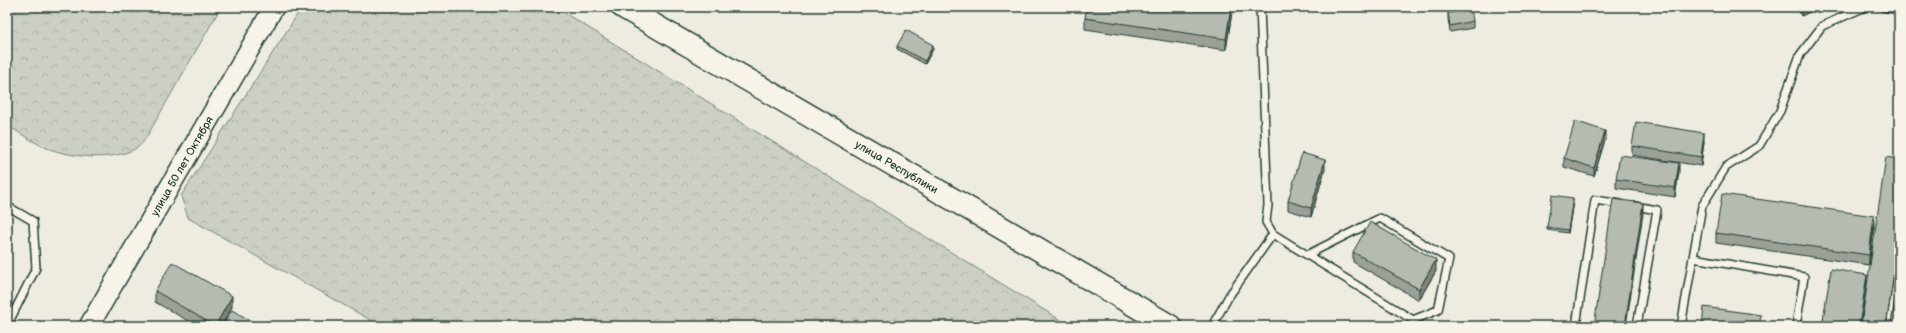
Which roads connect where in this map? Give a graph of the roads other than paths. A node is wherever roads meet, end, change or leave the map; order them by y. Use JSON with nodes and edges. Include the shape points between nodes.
{"nodes":[{"id":1,"x":274,"y":7,"type":"edge"},
{"id":2,"x":623,"y":7,"type":"edge"},
{"id":3,"x":1260,"y":7,"type":"edge"},
{"id":4,"x":1865,"y":7,"type":"edge"},
{"id":5,"x":1883,"y":7,"type":"edge"},
{"id":6,"x":1899,"y":10,"type":"edge"},
{"id":7,"x":7,"y":206,"type":"edge"},
{"id":8,"x":1273,"y":234,"type":"junction"},
{"id":9,"x":1307,"y":255,"type":"junction"},
{"id":10,"x":1692,"y":258,"type":"junction"},
{"id":11,"x":1899,"y":303,"type":"edge"},
{"id":12,"x":7,"y":326,"type":"edge"},
{"id":13,"x":89,"y":326,"type":"edge"},
{"id":14,"x":1170,"y":326,"type":"edge"},
{"id":15,"x":1212,"y":326,"type":"edge"},
{"id":16,"x":1576,"y":326,"type":"edge"},
{"id":17,"x":1637,"y":326,"type":"edge"},
{"id":18,"x":1681,"y":326,"type":"edge"},
{"id":19,"x":1796,"y":326,"type":"edge"},
{"id":20,"x":1895,"y":326,"type":"edge"}],
"edges":[{"from":1,"to":13,"type":"main road","name":"улица 50 лет Октября"},
{"from":2,"to":14,"type":"main road","name":"улица Республики"},
{"from":3,"to":8,"type":"lane","via":[[1268,205],[1266,222]]},
{"from":4,"to":10,"type":"lane","via":[[1822,26],[1800,55],[1780,111],[1759,146],[1726,167],[1702,206]]},
{"from":5,"to":6,"type":"lane"},
{"from":7,"to":12,"type":"lane","via":[[33,221],[36,268]]},
{"from":8,"to":9,"type":"lane"},
{"from":8,"to":15,"type":"lane","via":[[1229,296]]},
{"from":9,"to":9,"type":"lane","via":[[1413,320],[1438,310],[1449,259],[1380,218]]},
{"from":10,"to":18,"type":"lane"},
{"from":10,"to":19,"type":"lane","via":[[1804,277]]},
{"from":11,"to":20,"type":"lane"},
{"from":16,"to":17,"type":"lane","via":[[1595,200],[1657,210]]}]}
